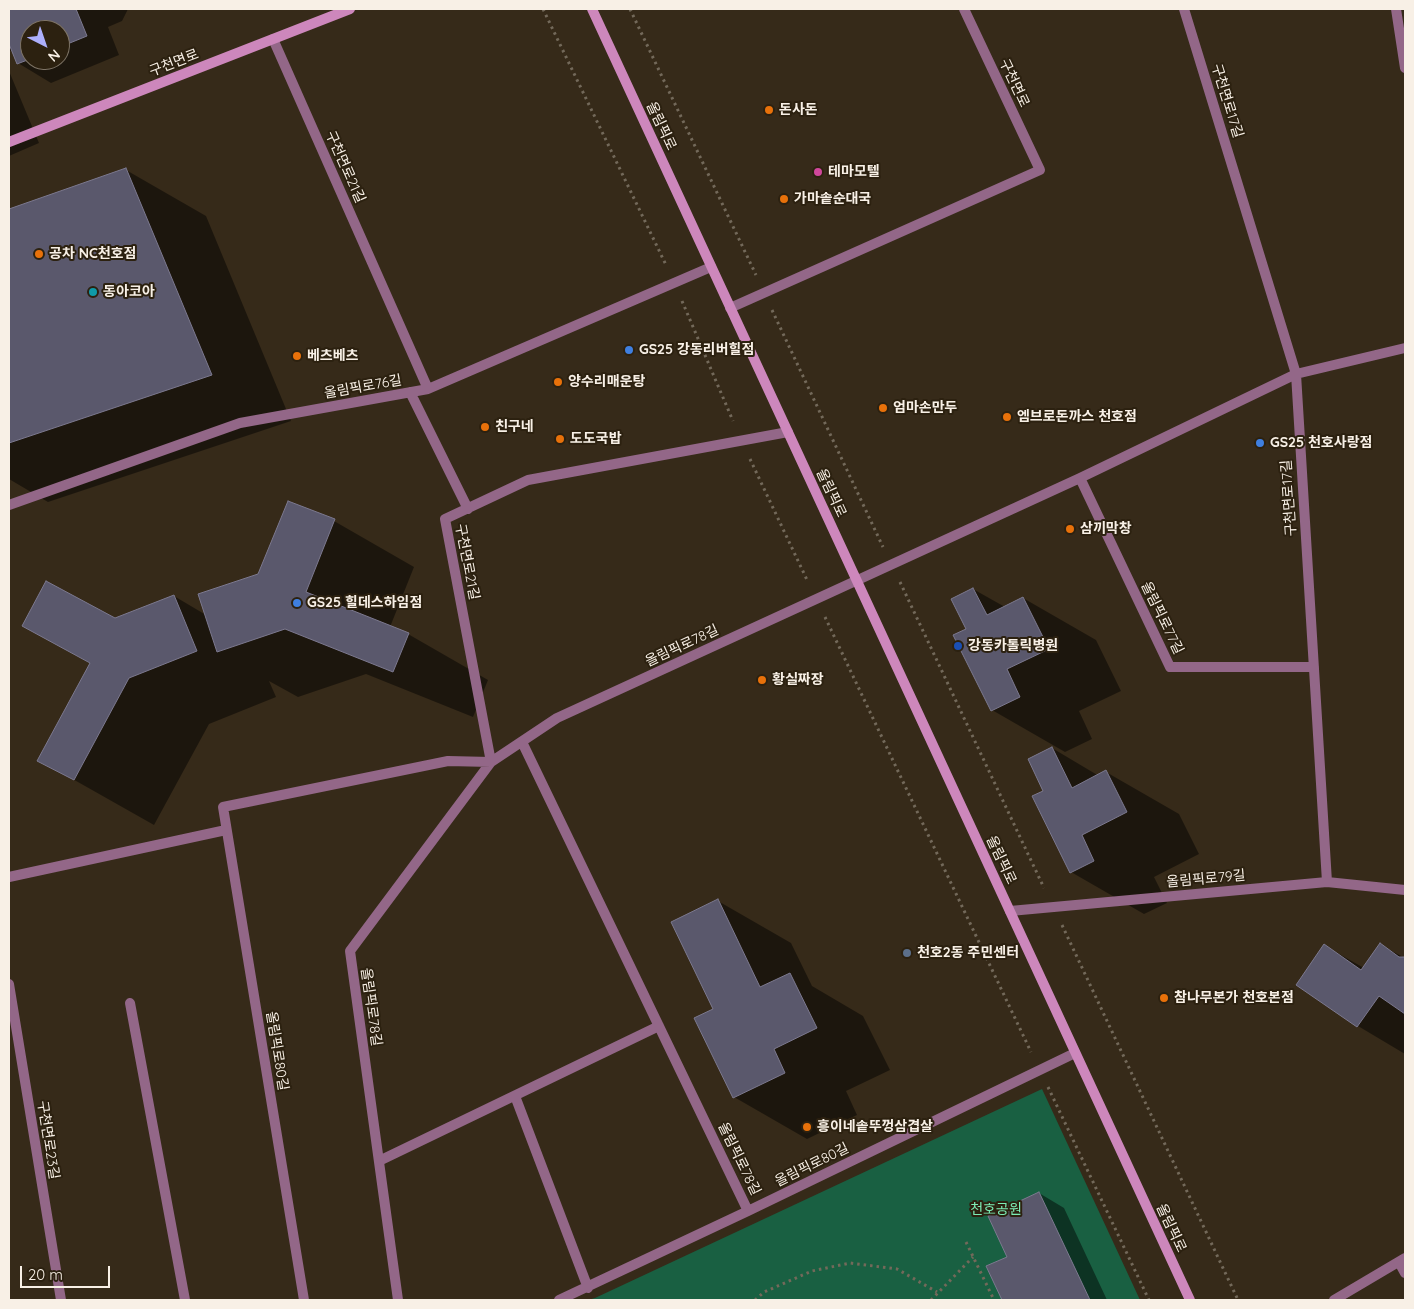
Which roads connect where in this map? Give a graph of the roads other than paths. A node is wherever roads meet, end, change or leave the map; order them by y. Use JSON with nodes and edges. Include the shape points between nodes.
{"nodes":[{"id":1,"x":350,"y":9,"type":"edge"},
{"id":2,"x":592,"y":9,"type":"edge"},
{"id":3,"x":964,"y":9,"type":"edge"},
{"id":4,"x":1184,"y":9,"type":"edge"},
{"id":5,"x":1396,"y":9,"type":"edge"},
{"id":6,"x":273,"y":39,"type":"junction"},
{"id":7,"x":1405,"y":68,"type":"edge"},
{"id":8,"x":9,"y":142,"type":"edge"},
{"id":9,"x":711,"y":267,"type":"junction"},
{"id":10,"x":730,"y":308,"type":"junction"},
{"id":11,"x":1405,"y":348,"type":"edge"},
{"id":12,"x":1296,"y":374,"type":"junction"},
{"id":13,"x":428,"y":389,"type":"junction"},
{"id":14,"x":410,"y":392,"type":"junction"},
{"id":15,"x":788,"y":432,"type":"junction"},
{"id":16,"x":1080,"y":478,"type":"junction"},
{"id":17,"x":9,"y":505,"type":"edge"},
{"id":18,"x":468,"y":509,"type":"junction"},
{"id":19,"x":856,"y":580,"type":"junction"},
{"id":20,"x":1314,"y":667,"type":"junction"},
{"id":21,"x":522,"y":742,"type":"junction"},
{"id":22,"x":491,"y":762,"type":"junction"},
{"id":23,"x":226,"y":830,"type":"junction"},
{"id":24,"x":9,"y":877,"type":"edge"},
{"id":25,"x":1327,"y":882,"type":"junction"},
{"id":26,"x":1405,"y":890,"type":"edge"},
{"id":27,"x":1010,"y":911,"type":"junction"},
{"id":28,"x":9,"y":984,"type":"edge"},
{"id":29,"x":130,"y":1003,"type":"dead end"},
{"id":30,"x":659,"y":1026,"type":"junction"},
{"id":31,"x":1075,"y":1053,"type":"junction"},
{"id":32,"x":515,"y":1096,"type":"junction"},
{"id":33,"x":379,"y":1161,"type":"junction"},
{"id":34,"x":748,"y":1211,"type":"junction"},
{"id":35,"x":1402,"y":1260,"type":"edge"},
{"id":36,"x":1405,"y":1273,"type":"edge"},
{"id":37,"x":588,"y":1288,"type":"junction"},
{"id":38,"x":60,"y":1300,"type":"edge"},
{"id":39,"x":185,"y":1300,"type":"edge"},
{"id":40,"x":304,"y":1300,"type":"edge"},
{"id":41,"x":398,"y":1300,"type":"edge"},
{"id":42,"x":559,"y":1300,"type":"edge"},
{"id":43,"x":1190,"y":1300,"type":"edge"},
{"id":44,"x":1334,"y":1300,"type":"edge"}],
"edges":[{"from":1,"to":6,"type":"main road","name":"구천면로"},
{"from":2,"to":9,"type":"main road","name":"올림픽로"},
{"from":3,"to":10,"type":"street","name":"구천면로","via":[[1040,170]]},
{"from":4,"to":12,"type":"street","name":"구천면로17길"},
{"from":5,"to":7,"type":"street"},
{"from":6,"to":8,"type":"main road","name":"구천면로"},
{"from":6,"to":13,"type":"street","name":"구천면로21길"},
{"from":9,"to":10,"type":"main road","name":"올림픽로"},
{"from":9,"to":13,"type":"street","name":"올림픽로76길"},
{"from":10,"to":15,"type":"main road","name":"올림픽로"},
{"from":11,"to":12,"type":"street"},
{"from":12,"to":16,"type":"street"},
{"from":12,"to":20,"type":"street","name":"구천면로17길"},
{"from":13,"to":14,"type":"street","name":"올림픽로76길"},
{"from":14,"to":17,"type":"street","name":"올림픽로76길","via":[[240,423]]},
{"from":14,"to":18,"type":"street","name":"구천면로21길"},
{"from":15,"to":18,"type":"street","via":[[528,480]]},
{"from":15,"to":19,"type":"main road","name":"올림픽로"},
{"from":16,"to":19,"type":"street"},
{"from":16,"to":20,"type":"street","name":"올림픽로77길","via":[[1170,667]]},
{"from":18,"to":22,"type":"street","name":"구천면로21길","via":[[445,519]]},
{"from":19,"to":21,"type":"street","name":"올림픽로78길","via":[[557,718]]},
{"from":19,"to":27,"type":"main road","name":"올림픽로"},
{"from":20,"to":25,"type":"street","name":"구천면로17길"},
{"from":21,"to":22,"type":"street","name":"올림픽로78길"},
{"from":21,"to":30,"type":"street","name":"올림픽로78길"},
{"from":22,"to":23,"type":"street","name":"올림픽로80길","via":[[448,761],[222,807]]},
{"from":22,"to":33,"type":"street","name":"올림픽로78길","via":[[350,951]]},
{"from":23,"to":24,"type":"street"},
{"from":23,"to":40,"type":"street","name":"올림픽로80길"},
{"from":25,"to":26,"type":"street","name":"올림픽로79길"},
{"from":25,"to":27,"type":"street","name":"올림픽로79길"},
{"from":27,"to":31,"type":"main road","name":"올림픽로"},
{"from":28,"to":38,"type":"street","name":"구천면로23길"},
{"from":29,"to":39,"type":"street"},
{"from":30,"to":32,"type":"street"},
{"from":30,"to":34,"type":"street","name":"올림픽로78길"},
{"from":31,"to":34,"type":"street","name":"올림픽로80길"},
{"from":31,"to":43,"type":"main road","name":"올림픽로"},
{"from":32,"to":33,"type":"street"},
{"from":32,"to":37,"type":"street"},
{"from":33,"to":41,"type":"street","name":"올림픽로78길"},
{"from":34,"to":37,"type":"street","name":"올림픽로80길"},
{"from":35,"to":36,"type":"street"},
{"from":35,"to":44,"type":"street"},
{"from":37,"to":42,"type":"street","name":"올림픽로80길"}]}
